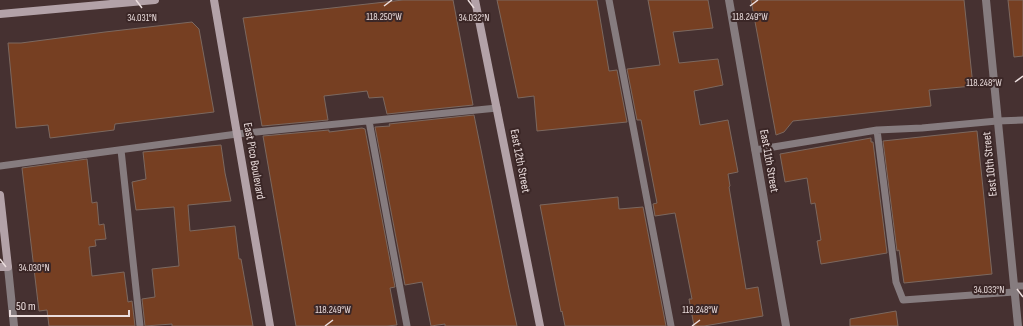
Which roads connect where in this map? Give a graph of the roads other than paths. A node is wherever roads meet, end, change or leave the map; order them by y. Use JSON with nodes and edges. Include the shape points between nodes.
{"nodes":[{"id":1,"x":155,"y":0,"type":"edge"},
{"id":2,"x":214,"y":0,"type":"edge"},
{"id":3,"x":476,"y":0,"type":"edge"},
{"id":4,"x":609,"y":0,"type":"edge"},
{"id":5,"x":729,"y":0,"type":"edge"},
{"id":6,"x":986,"y":0,"type":"edge"},
{"id":7,"x":0,"y":14,"type":"edge"},
{"id":8,"x":497,"y":108,"type":"junction"},
{"id":9,"x":1023,"y":120,"type":"edge"},
{"id":10,"x":369,"y":121,"type":"junction"},
{"id":11,"x":998,"y":121,"type":"junction"},
{"id":12,"x":876,"y":130,"type":"junction"},
{"id":13,"x":237,"y":134,"type":"junction"},
{"id":14,"x":121,"y":150,"type":"junction"},
{"id":15,"x":755,"y":150,"type":"junction"},
{"id":16,"x":0,"y":166,"type":"edge"},
{"id":17,"x":0,"y":195,"type":"edge"},
{"id":18,"x":4,"y":267,"type":"edge"},
{"id":19,"x":1023,"y":286,"type":"edge"},
{"id":20,"x":1014,"y":289,"type":"junction"},
{"id":21,"x":14,"y":326,"type":"edge"},
{"id":22,"x":140,"y":326,"type":"edge"},
{"id":23,"x":270,"y":326,"type":"edge"},
{"id":24,"x":407,"y":326,"type":"edge"},
{"id":25,"x":540,"y":326,"type":"edge"},
{"id":26,"x":671,"y":326,"type":"edge"},
{"id":27,"x":786,"y":326,"type":"edge"},
{"id":28,"x":1018,"y":326,"type":"edge"}],
"edges":[{"from":1,"to":7,"type":"street"},
{"from":2,"to":13,"type":"street","name":"East Pico Boulevard"},
{"from":3,"to":8,"type":"street","name":"East 12th Street"},
{"from":4,"to":26,"type":"lane"},
{"from":5,"to":15,"type":"street","name":"East 11th Street"},
{"from":6,"to":11,"type":"street","name":"East 10th Street"},
{"from":8,"to":10,"type":"lane"},
{"from":8,"to":25,"type":"street","name":"East 12th Street"},
{"from":9,"to":11,"type":"lane"},
{"from":10,"to":13,"type":"lane"},
{"from":10,"to":24,"type":"lane"},
{"from":11,"to":12,"type":"lane"},
{"from":11,"to":20,"type":"street","name":"East 10th Street"},
{"from":12,"to":15,"type":"lane"},
{"from":12,"to":20,"type":"lane","via":[[896,282],[903,300]]},
{"from":13,"to":14,"type":"lane"},
{"from":13,"to":23,"type":"street","name":"East Pico Boulevard"},
{"from":14,"to":16,"type":"lane"},
{"from":14,"to":22,"type":"lane"},
{"from":15,"to":27,"type":"street","name":"East 11th Street"},
{"from":17,"to":18,"type":"street"},
{"from":18,"to":21,"type":"street"},
{"from":19,"to":20,"type":"lane"},
{"from":20,"to":28,"type":"street","name":"East 10th Street"}]}
